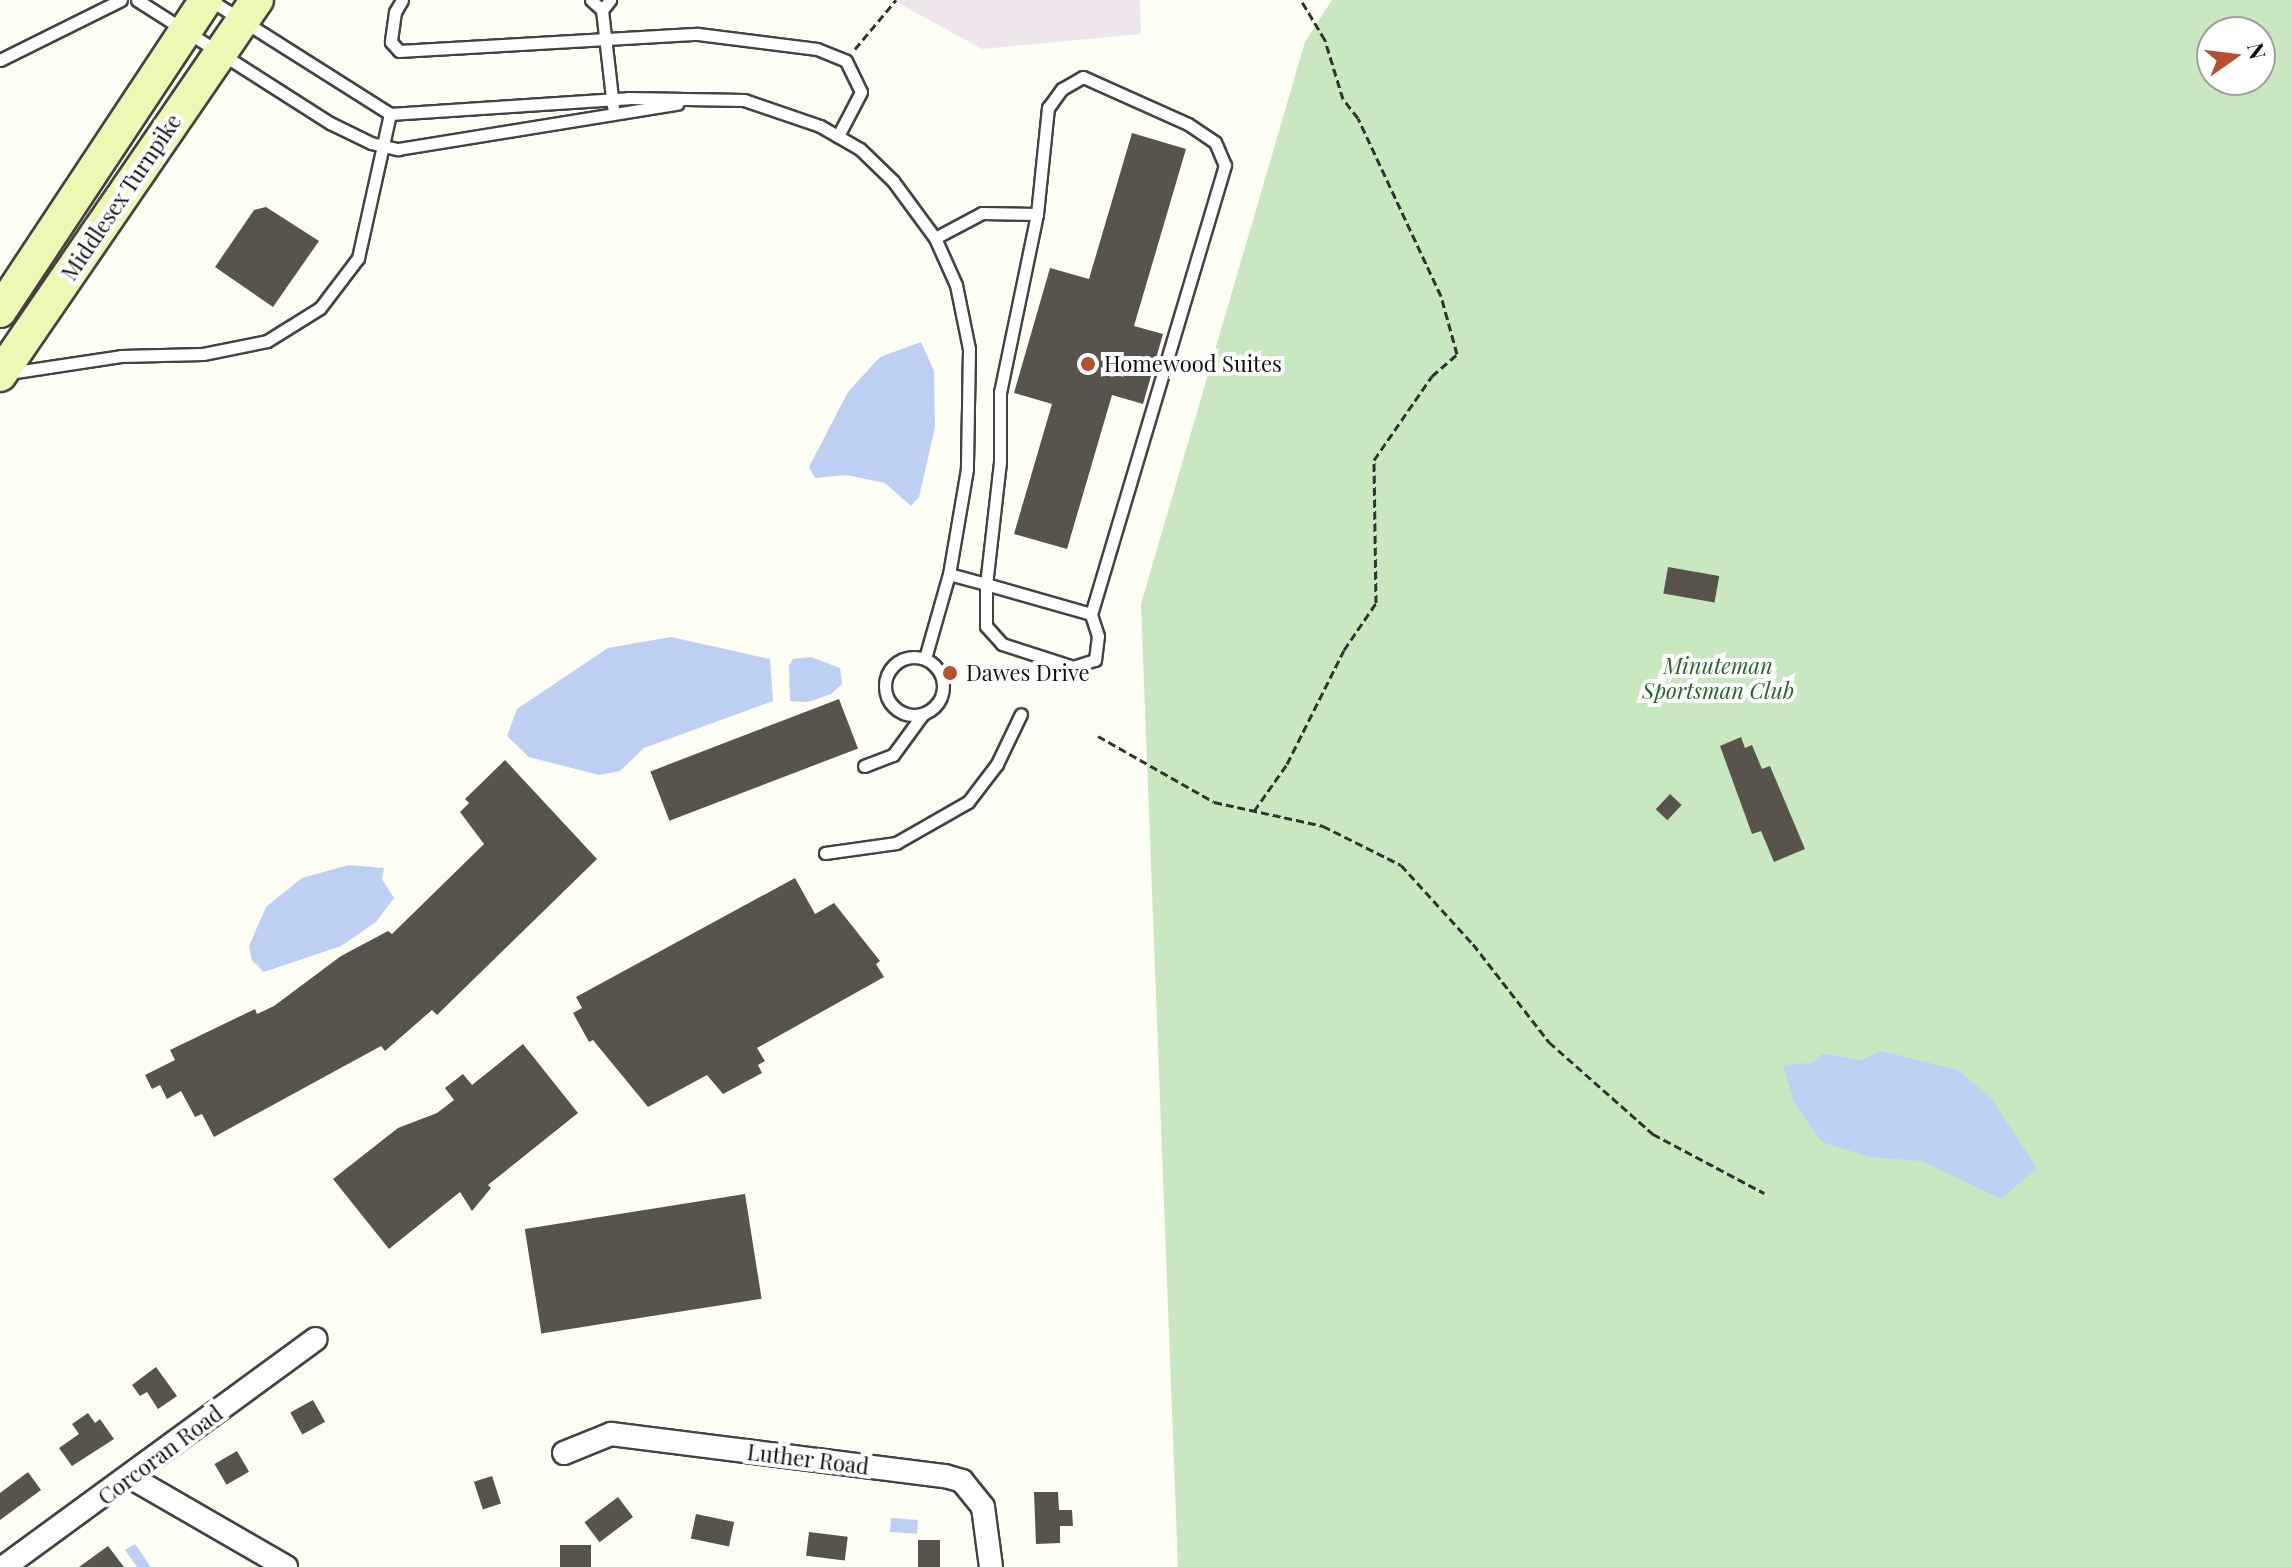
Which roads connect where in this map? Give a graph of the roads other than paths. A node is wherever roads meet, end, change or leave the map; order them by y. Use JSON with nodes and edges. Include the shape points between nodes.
{"nodes":[{"id":1,"x":121,"y":0,"type":"edge"},
{"id":2,"x":137,"y":0,"type":"edge"},
{"id":3,"x":208,"y":0,"type":"edge"},
{"id":4,"x":402,"y":0,"type":"edge"},
{"id":5,"x":591,"y":0,"type":"edge"},
{"id":6,"x":610,"y":0,"type":"edge"},
{"id":7,"x":602,"y":10,"type":"junction"},
{"id":8,"x":250,"y":11,"type":"edge"},
{"id":9,"x":186,"y":34,"type":"junction"},
{"id":10,"x":607,"y":42,"type":"junction"},
{"id":11,"x":217,"y":55,"type":"junction"},
{"id":12,"x":0,"y":60,"type":"edge"},
{"id":13,"x":612,"y":99,"type":"junction"},
{"id":14,"x":701,"y":99,"type":"junction"},
{"id":15,"x":390,"y":114,"type":"junction"},
{"id":16,"x":614,"y":115,"type":"junction"},
{"id":17,"x":838,"y":136,"type":"junction"},
{"id":18,"x":381,"y":145,"type":"junction"},
{"id":19,"x":1037,"y":214,"type":"junction"},
{"id":20,"x":935,"y":238,"type":"junction"},
{"id":21,"x":0,"y":311,"type":"edge"},
{"id":22,"x":0,"y":374,"type":"edge"},
{"id":23,"x":949,"y":574,"type":"junction"},
{"id":24,"x":986,"y":584,"type":"junction"},
{"id":25,"x":1091,"y":614,"type":"junction"},
{"id":26,"x":925,"y":658,"type":"junction"},
{"id":27,"x":923,"y":714,"type":"junction"},
{"id":28,"x":1021,"y":714,"type":"dead end"},
{"id":29,"x":864,"y":766,"type":"dead end"},
{"id":30,"x":825,"y":853,"type":"dead end"},
{"id":31,"x":315,"y":1339,"type":"dead end"},
{"id":32,"x":564,"y":1453,"type":"dead end"},
{"id":33,"x":132,"y":1478,"type":"junction"},
{"id":34,"x":4,"y":1567,"type":"edge"},
{"id":35,"x":286,"y":1567,"type":"edge"},
{"id":36,"x":991,"y":1567,"type":"edge"}],
"edges":[{"from":1,"to":12,"type":"lane"},
{"from":2,"to":9,"type":"lane"},
{"from":3,"to":8,"type":"lane","name":"Middlesex Turnpike"},
{"from":3,"to":9,"type":"main road","name":"Middlesex Turnpike"},
{"from":4,"to":10,"type":"lane","via":[[391,42],[399,51]]},
{"from":5,"to":7,"type":"lane"},
{"from":6,"to":7,"type":"lane"},
{"from":7,"to":10,"type":"lane"},
{"from":8,"to":11,"type":"main road","name":"Middlesex Turnpike"},
{"from":8,"to":15,"type":"lane"},
{"from":9,"to":11,"type":"lane"},
{"from":9,"to":21,"type":"main road","name":"Middlesex Turnpike"},
{"from":10,"to":13,"type":"lane"},
{"from":10,"to":17,"type":"lane","via":[[698,34],[749,36],[817,49],[846,61],[861,92]]},
{"from":11,"to":18,"type":"lane","via":[[341,129]]},
{"from":11,"to":22,"type":"main road","name":"Middlesex Turnpike"},
{"from":13,"to":14,"type":"lane"},
{"from":13,"to":15,"type":"lane"},
{"from":13,"to":16,"type":"lane"},
{"from":14,"to":16,"type":"lane"},
{"from":14,"to":17,"type":"lane","via":[[744,100],[778,109]]},
{"from":15,"to":18,"type":"lane"},
{"from":16,"to":18,"type":"lane","via":[[425,147]]},
{"from":17,"to":20,"type":"lane","via":[[893,181]]},
{"from":18,"to":22,"type":"lane","via":[[358,258],[320,308],[267,341],[203,354],[121,356]]},
{"from":19,"to":20,"type":"lane","via":[[982,213]]},
{"from":19,"to":24,"type":"lane","via":[[1000,392],[1000,462]]},
{"from":19,"to":25,"type":"lane","via":[[1048,108],[1062,89],[1083,77],[1188,124],[1215,142],[1225,165]]},
{"from":20,"to":23,"type":"lane","via":[[956,285],[969,349],[967,469]]},
{"from":23,"to":24,"type":"lane"},
{"from":23,"to":26,"type":"lane"},
{"from":24,"to":25,"type":"lane"},
{"from":24,"to":25,"type":"lane","via":[[986,626],[1002,644],[1073,667],[1095,660],[1098,636]]},
{"from":26,"to":27,"type":"lane","via":[[936,665],[943,691],[940,701]]},
{"from":26,"to":27,"type":"lane","via":[[897,661],[884,685],[897,710]]},
{"from":27,"to":29,"type":"lane","via":[[893,755]]},
{"from":28,"to":30,"type":"lane","via":[[997,764],[968,802],[896,843]]},
{"from":31,"to":33,"type":"street","name":"Corcoran Road"},
{"from":32,"to":36,"type":"street","name":"Luther Road","via":[[611,1434],[945,1476],[962,1481],[983,1507]]},
{"from":33,"to":34,"type":"street","name":"Corcoran Road"},
{"from":33,"to":35,"type":"street"}]}
